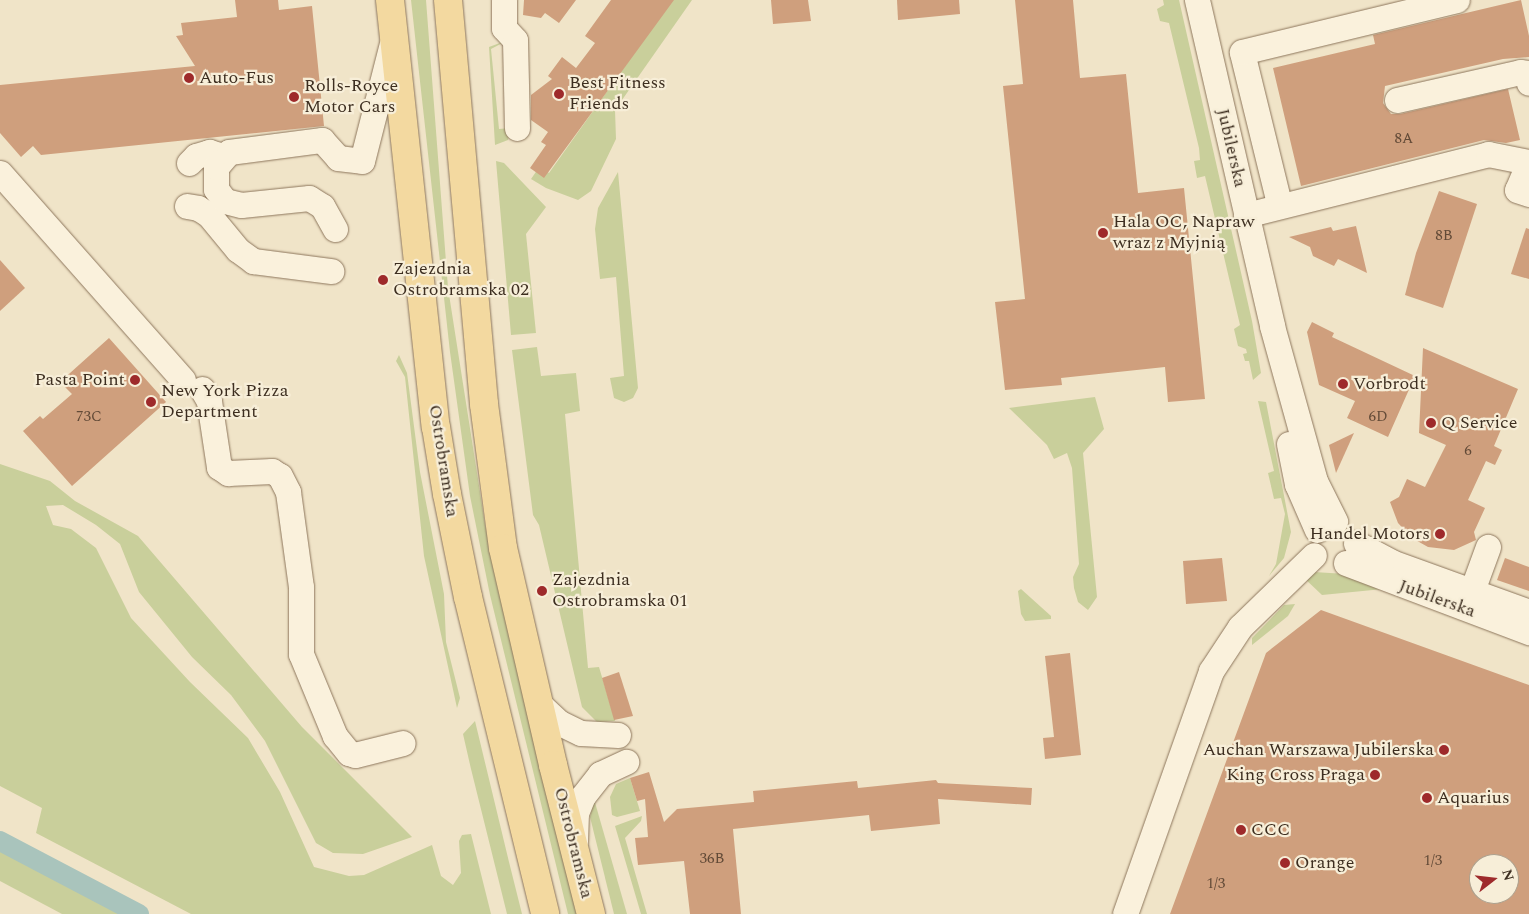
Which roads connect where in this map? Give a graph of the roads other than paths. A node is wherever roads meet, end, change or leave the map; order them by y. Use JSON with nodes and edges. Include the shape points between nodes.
{"nodes":[{"id":1,"x":390,"y":0,"type":"edge"},
{"id":2,"x":448,"y":0,"type":"edge"},
{"id":3,"x":504,"y":0,"type":"edge"},
{"id":4,"x":1197,"y":0,"type":"edge"},
{"id":5,"x":1457,"y":0,"type":"edge"},
{"id":6,"x":394,"y":38,"type":"junction"},
{"id":7,"x":1529,"y":84,"type":"edge"},
{"id":8,"x":1397,"y":100,"type":"dead end"},
{"id":9,"x":517,"y":128,"type":"dead end"},
{"id":10,"x":223,"y":156,"type":"junction"},
{"id":11,"x":1529,"y":162,"type":"edge"},
{"id":12,"x":189,"y":163,"type":"dead end"},
{"id":13,"x":0,"y":174,"type":"edge"},
{"id":14,"x":1529,"y":194,"type":"edge"},
{"id":15,"x":1277,"y":195,"type":"dead end"},
{"id":16,"x":187,"y":206,"type":"dead end"},
{"id":17,"x":1246,"y":215,"type":"junction"},
{"id":18,"x":335,"y":229,"type":"dead end"},
{"id":19,"x":331,"y":271,"type":"dead end"},
{"id":20,"x":1326,"y":526,"type":"junction"},
{"id":21,"x":1488,"y":547,"type":"dead end"},
{"id":22,"x":1351,"y":553,"type":"junction"},
{"id":23,"x":1314,"y":555,"type":"junction"},
{"id":24,"x":1468,"y":600,"type":"junction"},
{"id":25,"x":1529,"y":612,"type":"edge"},
{"id":26,"x":1529,"y":632,"type":"edge"},
{"id":27,"x":539,"y":704,"type":"junction"},
{"id":28,"x":618,"y":735,"type":"dead end"},
{"id":29,"x":403,"y":743,"type":"dead end"},
{"id":30,"x":626,"y":762,"type":"dead end"},
{"id":31,"x":576,"y":853,"type":"junction"},
{"id":32,"x":545,"y":914,"type":"edge"},
{"id":33,"x":591,"y":914,"type":"edge"},
{"id":34,"x":1125,"y":914,"type":"edge"}],
"edges":[{"from":1,"to":6,"type":"main road","name":"Ostrobramska"},
{"from":2,"to":27,"type":"main road","name":"Ostrobramska","via":[[484,404],[504,548]]},
{"from":3,"to":9,"type":"street","via":[[504,28],[515,40]]},
{"from":4,"to":17,"type":"street","name":"Jubilerska"},
{"from":5,"to":15,"type":"street","via":[[1242,52]]},
{"from":6,"to":10,"type":"street","via":[[362,161],[338,158],[322,140],[237,150]]},
{"from":6,"to":32,"type":"main road","name":"Ostrobramska","via":[[436,427],[447,494],[468,597]]},
{"from":7,"to":8,"type":"street","via":[[1527,73],[1520,72]]},
{"from":10,"to":12,"type":"street","via":[[209,152],[196,156]]},
{"from":10,"to":18,"type":"street","via":[[216,167],[214,182],[225,201],[241,205],[309,198],[322,206]]},
{"from":11,"to":14,"type":"street","via":[[1517,190]]},
{"from":11,"to":17,"type":"street","via":[[1488,154]]},
{"from":13,"to":29,"type":"street","via":[[209,401],[218,467],[228,473],[272,471],[280,476],[288,492],[301,586],[301,654],[335,736],[349,753],[355,755]]},
{"from":16,"to":19,"type":"street","via":[[209,215],[238,250],[253,260]]},
{"from":17,"to":20,"type":"street","name":"Jubilerska"},
{"from":20,"to":22,"type":"street","via":[[1351,529]]},
{"from":20,"to":23,"type":"street","via":[[1312,540]]},
{"from":21,"to":24,"type":"street"},
{"from":22,"to":23,"type":"street","via":[[1332,566]]},
{"from":22,"to":24,"type":"street","name":"Jubilerska"},
{"from":23,"to":34,"type":"street","via":[[1240,627],[1211,671]]},
{"from":24,"to":25,"type":"street","name":"Jubilerska"},
{"from":24,"to":26,"type":"street","name":"Jubilerska"},
{"from":27,"to":28,"type":"street","via":[[558,722],[581,733]]},
{"from":27,"to":31,"type":"main road","name":"Ostrobramska"},
{"from":30,"to":31,"type":"street","via":[[600,774],[583,796],[575,822]]},
{"from":31,"to":33,"type":"main road","name":"Ostrobramska"}]}
